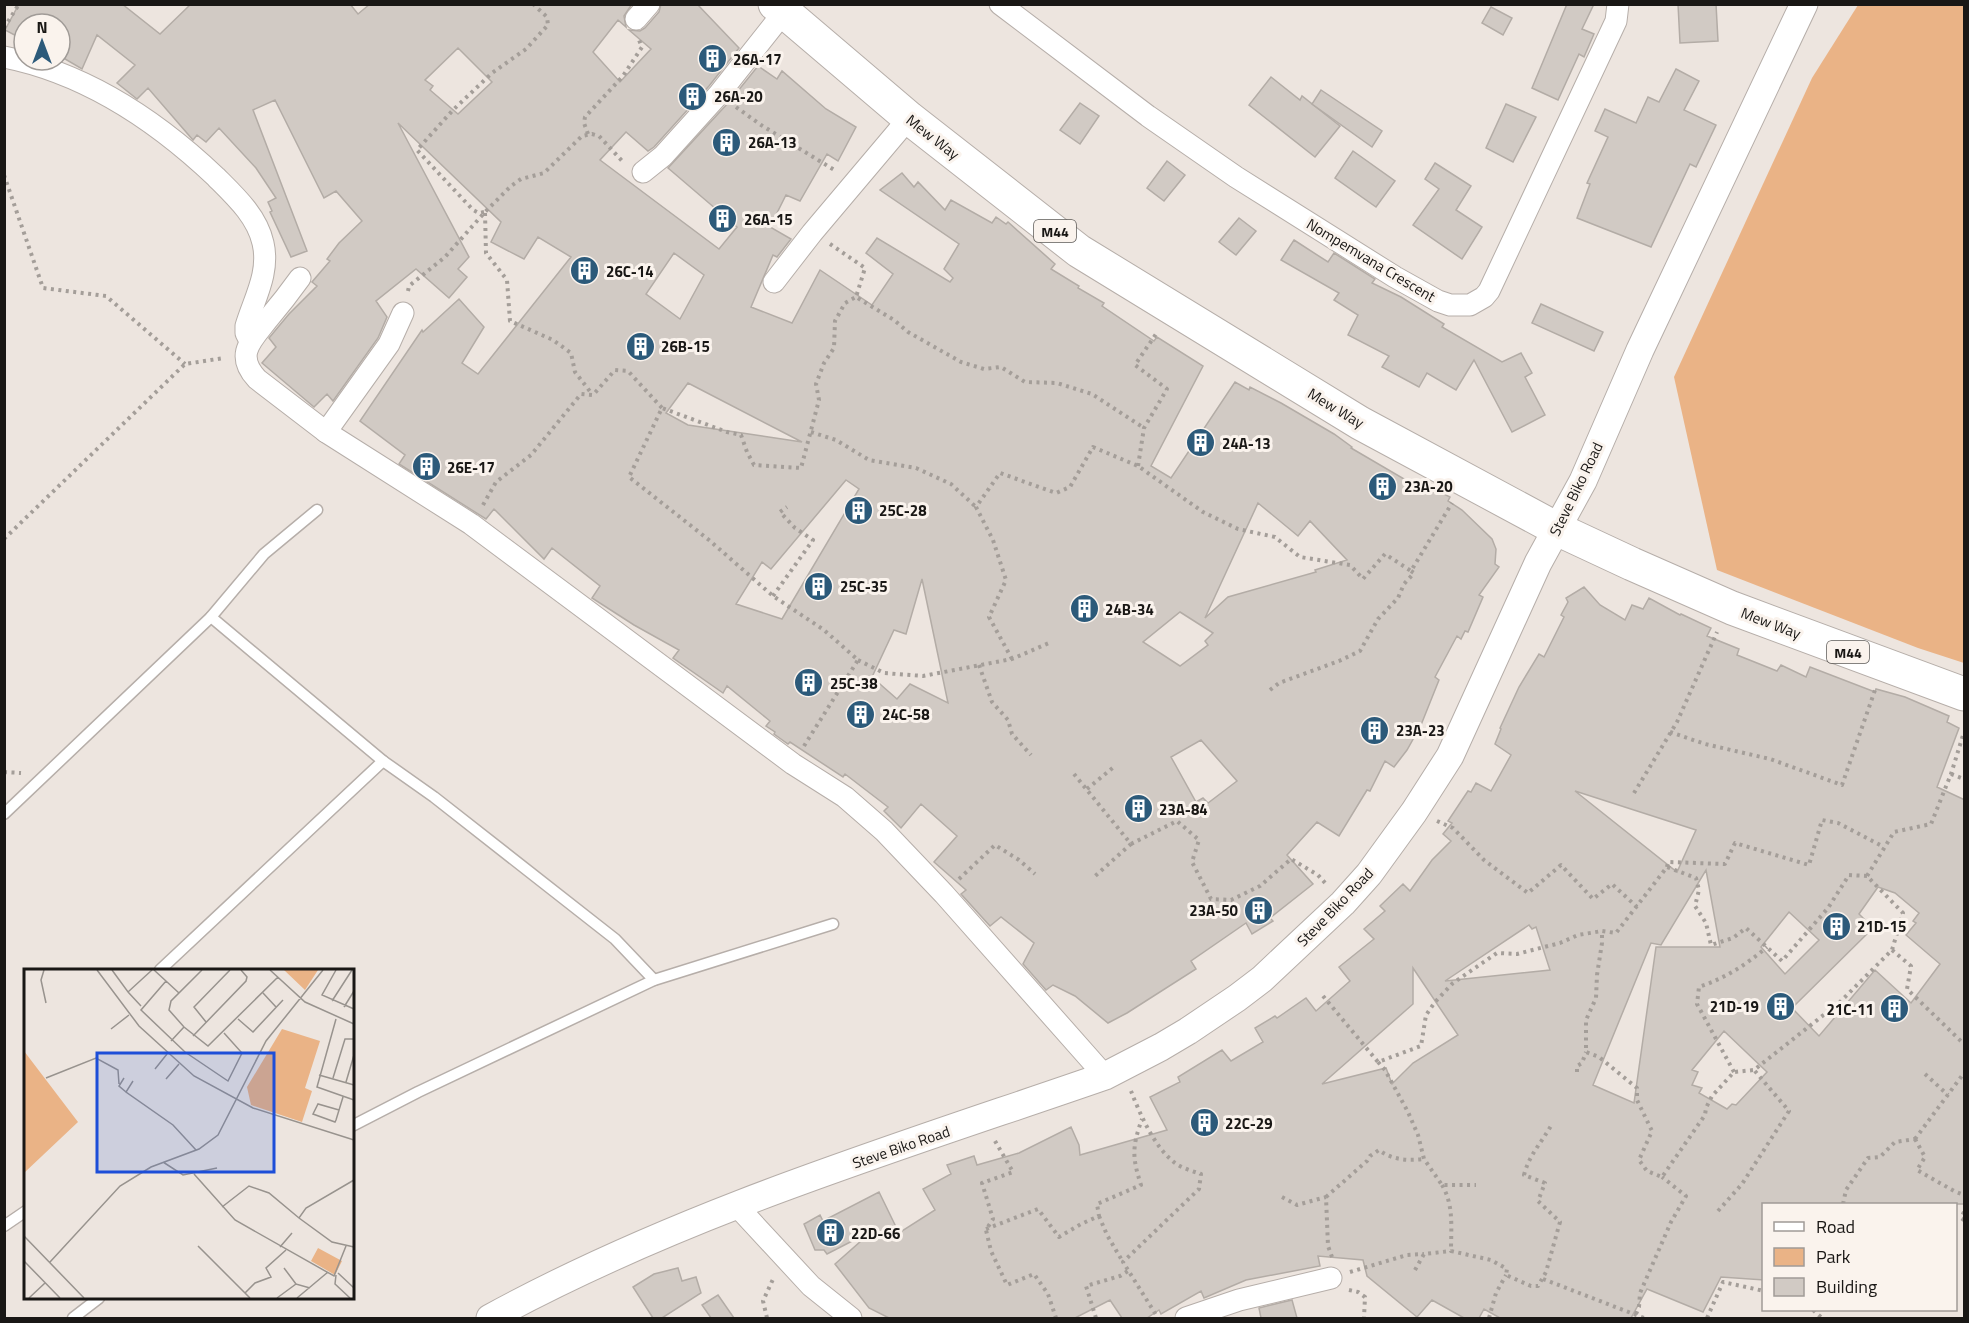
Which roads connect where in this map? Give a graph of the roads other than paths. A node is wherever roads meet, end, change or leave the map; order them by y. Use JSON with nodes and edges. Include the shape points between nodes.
{"nodes":[{"id":1,"x":1000,"y":4,"type":"edge"},
{"id":2,"x":1618,"y":4,"type":"edge"},
{"id":3,"x":1804,"y":4,"type":"edge"},
{"id":4,"x":779,"y":8,"type":"edge"},
{"id":5,"x":4,"y":57,"type":"edge"},
{"id":6,"x":909,"y":118,"type":"junction"},
{"id":7,"x":643,"y":172,"type":"road end"},
{"id":8,"x":300,"y":278,"type":"dead end"},
{"id":9,"x":774,"y":282,"type":"dead end"},
{"id":10,"x":403,"y":313,"type":"road end"},
{"id":11,"x":248,"y":348,"type":"junction"},
{"id":12,"x":326,"y":432,"type":"junction"},
{"id":13,"x":317,"y":510,"type":"dead end"},
{"id":14,"x":1557,"y":529,"type":"junction"},
{"id":15,"x":211,"y":617,"type":"junction"},
{"id":16,"x":1965,"y":694,"type":"edge"},
{"id":17,"x":383,"y":761,"type":"junction"},
{"id":18,"x":4,"y":814,"type":"edge"},
{"id":19,"x":833,"y":924,"type":"dead end"},
{"id":20,"x":161,"y":969,"type":"edge"},
{"id":21,"x":654,"y":980,"type":"junction"},
{"id":22,"x":1113,"y":1072,"type":"junction"},
{"id":23,"x":354,"y":1125,"type":"edge"},
{"id":24,"x":736,"y":1204,"type":"junction"},
{"id":25,"x":24,"y":1212,"type":"edge"},
{"id":26,"x":4,"y":1226,"type":"edge"},
{"id":27,"x":1331,"y":1278,"type":"road end"},
{"id":28,"x":98,"y":1299,"type":"edge"},
{"id":29,"x":73,"y":1318,"type":"edge"},
{"id":30,"x":490,"y":1318,"type":"edge"},
{"id":31,"x":851,"y":1318,"type":"edge"},
{"id":32,"x":1186,"y":1318,"type":"edge"}],
"edges":[{"from":1,"to":2,"type":"street","name":"Nompemvana Crescent","via":[[1236,177],[1395,277],[1438,301],[1460,306],[1477,301],[1489,291],[1616,21]]},
{"from":3,"to":14,"type":"street","name":"Steve Biko Road","via":[[1654,320],[1583,481]]},
{"from":4,"to":6,"type":"main road","name":"Mew Way","number":"M44"},
{"from":4,"to":7,"type":"street","via":[[719,94],[663,156]]},
{"from":5,"to":11,"type":"street","via":[[44,67],[119,101],[168,134],[247,210],[259,229],[265,254],[265,270],[246,326]]},
{"from":6,"to":9,"type":"street"},
{"from":6,"to":14,"type":"main road","name":"Mew Way","number":"M44","via":[[1079,251],[1360,423]]},
{"from":8,"to":11,"type":"street"},
{"from":10,"to":12,"type":"street","via":[[388,344]]},
{"from":11,"to":12,"type":"street","via":[[248,368],[256,380]]},
{"from":12,"to":22,"type":"street","via":[[471,524],[793,764],[845,797],[884,831]]},
{"from":13,"to":15,"type":"lane","via":[[264,554]]},
{"from":14,"to":16,"type":"main road","name":"Mew Way","number":"M44","via":[[1732,608]]},
{"from":14,"to":22,"type":"street","name":"Steve Biko Road","via":[[1450,756],[1369,874],[1262,979],[1161,1047]]},
{"from":15,"to":17,"type":"lane"},
{"from":15,"to":18,"type":"lane"},
{"from":17,"to":20,"type":"lane"},
{"from":17,"to":21,"type":"lane","via":[[615,939]]},
{"from":19,"to":21,"type":"lane"},
{"from":21,"to":23,"type":"lane"},
{"from":22,"to":24,"type":"street","name":"Steve Biko Road"},
{"from":24,"to":30,"type":"street","name":"Steve Biko Road","via":[[602,1261]]},
{"from":24,"to":31,"type":"street","via":[[811,1286]]},
{"from":25,"to":26,"type":"lane"},
{"from":27,"to":32,"type":"street","via":[[1239,1300]]},
{"from":28,"to":29,"type":"lane"}]}
